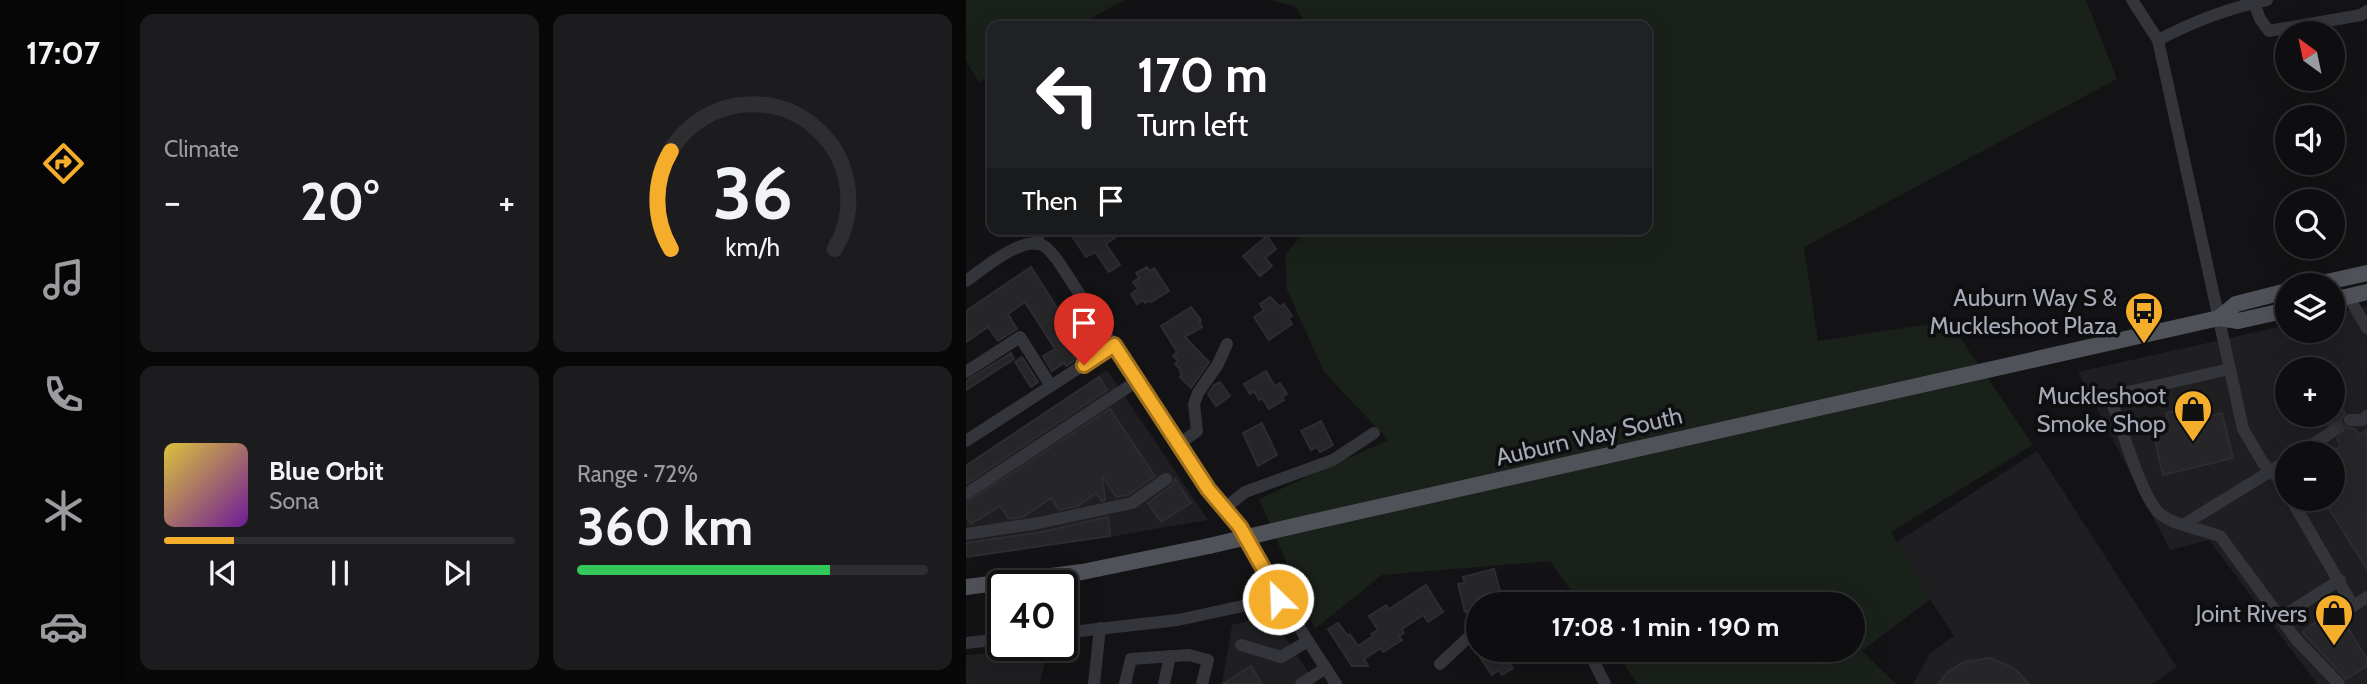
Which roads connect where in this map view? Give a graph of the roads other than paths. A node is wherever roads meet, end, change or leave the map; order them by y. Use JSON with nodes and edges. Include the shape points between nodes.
{"nodes":[{"id":1,"x":2132,"y":0,"type":"edge"},
{"id":2,"x":2260,"y":1,"type":"edge"},
{"id":3,"x":2367,"y":11,"type":"edge"},
{"id":4,"x":2158,"y":40,"type":"junction"},
{"id":5,"x":1038,"y":235,"type":"edge"},
{"id":6,"x":1037,"y":243,"type":"junction"},
{"id":7,"x":2367,"y":273,"type":"edge"},
{"id":8,"x":2345,"y":278,"type":"edge"},
{"id":9,"x":966,"y":281,"type":"edge"},
{"id":10,"x":2367,"y":292,"type":"edge"},
{"id":11,"x":2275,"y":294,"type":"edge"},
{"id":12,"x":2345,"y":297,"type":"edge"},
{"id":13,"x":2345,"y":303,"type":"edge"},
{"id":14,"x":2275,"y":313,"type":"edge"},
{"id":15,"x":2219,"y":318,"type":"junction"},
{"id":16,"x":2367,"y":328,"type":"edge"},
{"id":17,"x":1227,"y":344,"type":"dead end"},
{"id":18,"x":1114,"y":345,"type":"junction"},
{"id":19,"x":2230,"y":369,"type":"junction"},
{"id":20,"x":966,"y":372,"type":"edge"},
{"id":21,"x":1137,"y":381,"type":"junction"},
{"id":22,"x":1051,"y":386,"type":"junction"},
{"id":23,"x":2367,"y":416,"type":"edge"},
{"id":24,"x":2350,"y":421,"type":"tunnel mouth"},
{"id":25,"x":2332,"y":432,"type":"tunnel mouth"},
{"id":26,"x":1374,"y":433,"type":"dead end"},
{"id":27,"x":966,"y":441,"type":"edge"},
{"id":28,"x":2317,"y":441,"type":"edge"},
{"id":29,"x":1178,"y":445,"type":"junction"},
{"id":30,"x":2275,"y":468,"type":"edge"},
{"id":31,"x":2271,"y":471,"type":"junction"},
{"id":32,"x":2275,"y":476,"type":"edge"},
{"id":33,"x":1166,"y":479,"type":"dead end"},
{"id":34,"x":966,"y":494,"type":"edge"},
{"id":35,"x":1225,"y":508,"type":"junction"},
{"id":36,"x":2298,"y":511,"type":"edge"},
{"id":37,"x":2183,"y":524,"type":"junction"},
{"id":38,"x":966,"y":534,"type":"edge"},
{"id":39,"x":2340,"y":580,"type":"junction"},
{"id":40,"x":966,"y":587,"type":"edge"},
{"id":41,"x":2367,"y":597,"type":"edge"},
{"id":42,"x":1280,"y":598,"type":"junction"},
{"id":43,"x":2280,"y":618,"type":"junction"},
{"id":44,"x":1100,"y":628,"type":"junction"},
{"id":45,"x":1078,"y":630,"type":"edge"},
{"id":46,"x":987,"y":641,"type":"edge"},
{"id":47,"x":1308,"y":641,"type":"junction"},
{"id":48,"x":1466,"y":642,"type":"edge"},
{"id":49,"x":966,"y":643,"type":"edge"},
{"id":50,"x":1241,"y":645,"type":"dead end"},
{"id":51,"x":1170,"y":656,"type":"junction"},
{"id":52,"x":1594,"y":662,"type":"edge"},
{"id":53,"x":1440,"y":664,"type":"dead end"},
{"id":54,"x":1326,"y":668,"type":"junction"},
{"id":55,"x":1094,"y":684,"type":"edge"},
{"id":56,"x":1125,"y":684,"type":"edge"},
{"id":57,"x":1164,"y":684,"type":"edge"},
{"id":58,"x":1202,"y":684,"type":"edge"},
{"id":59,"x":1301,"y":684,"type":"edge"},
{"id":60,"x":1336,"y":684,"type":"edge"},
{"id":61,"x":1605,"y":684,"type":"edge"},
{"id":62,"x":2339,"y":684,"type":"edge"}],
"edges":[{"from":1,"to":4,"type":"street"},
{"from":2,"to":3,"type":"street","via":[[2260,19],[2269,32]]},
{"from":2,"to":4,"type":"street","via":[[2199,19]]},
{"from":4,"to":15,"type":"street"},
{"from":5,"to":6,"type":"street"},
{"from":6,"to":9,"type":"street","via":[[1009,252]]},
{"from":6,"to":18,"type":"street","via":[[1058,261]]},
{"from":7,"to":8,"type":"main road"},
{"from":10,"to":12,"type":"main road"},
{"from":11,"to":15,"type":"main road","name":"Auburn Way South","via":[[2236,304]]},
{"from":13,"to":16,"type":"street"},
{"from":14,"to":15,"type":"main road","name":"Auburn Way South","via":[[2238,321]]},
{"from":15,"to":19,"type":"street"},
{"from":15,"to":40,"type":"main road","name":"Auburn Way South","bridge":true,"via":[[1209,545],[1082,572]]},
{"from":17,"to":29,"type":"street","via":[[1194,404],[1197,431]]},
{"from":18,"to":21,"type":"street"},
{"from":18,"to":22,"type":"street"},
{"from":19,"to":31,"type":"street","via":[[2243,429]]},
{"from":19,"to":37,"type":"street","via":[[2124,393],[2115,400],[2114,408],[2150,501],[2160,514]]},
{"from":20,"to":22,"type":"street","via":[[1020,337]]},
{"from":21,"to":29,"type":"street"},
{"from":21,"to":34,"type":"street"},
{"from":22,"to":27,"type":"street"},
{"from":23,"to":24,"type":"street"},
{"from":25,"to":28,"type":"street"},
{"from":26,"to":35,"type":"street","via":[[1333,460],[1245,492]]},
{"from":29,"to":35,"type":"street"},
{"from":30,"to":31,"type":"street"},
{"from":31,"to":32,"type":"street"},
{"from":31,"to":37,"type":"street"},
{"from":33,"to":38,"type":"street","via":[[1132,503]]},
{"from":35,"to":42,"type":"street"},
{"from":36,"to":39,"type":"street"},
{"from":37,"to":43,"type":"street","via":[[2220,537]]},
{"from":39,"to":41,"type":"street","via":[[2353,606]]},
{"from":39,"to":43,"type":"street"},
{"from":42,"to":44,"type":"street","via":[[1178,620]]},
{"from":42,"to":47,"type":"street"},
{"from":43,"to":62,"type":"street"},
{"from":44,"to":45,"type":"street"},
{"from":44,"to":55,"type":"street"},
{"from":46,"to":49,"type":"street"},
{"from":47,"to":50,"type":"street","via":[[1280,657]]},
{"from":47,"to":54,"type":"street"},
{"from":48,"to":53,"type":"street"},
{"from":51,"to":56,"type":"street","via":[[1131,659]]},
{"from":51,"to":57,"type":"street"},
{"from":51,"to":58,"type":"street","via":[[1189,654],[1208,660]]},
{"from":52,"to":61,"type":"street"},
{"from":54,"to":59,"type":"street"},
{"from":54,"to":60,"type":"street"}]}
